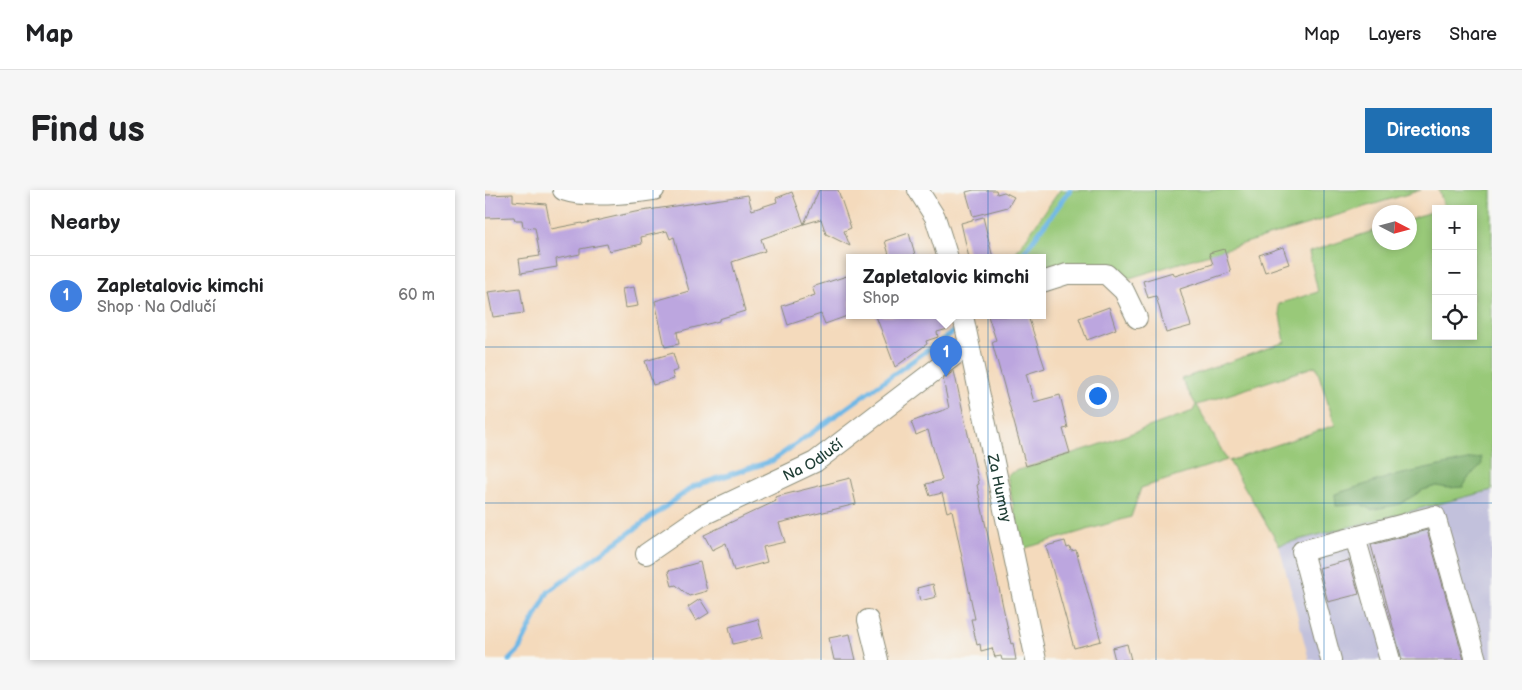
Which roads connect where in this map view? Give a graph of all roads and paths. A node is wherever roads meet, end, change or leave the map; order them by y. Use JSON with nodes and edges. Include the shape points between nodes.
{"nodes":[{"id":1,"x":563,"y":190,"type":"edge"},
{"id":2,"x":654,"y":190,"type":"edge"},
{"id":3,"x":918,"y":190,"type":"edge"},
{"id":4,"x":946,"y":254,"type":"edge"},
{"id":5,"x":1046,"y":281,"type":"edge"},
{"id":6,"x":1137,"y":318,"type":"dead end"},
{"id":7,"x":965,"y":327,"type":"edge"},
{"id":8,"x":1355,"y":537,"type":"junction"},
{"id":9,"x":646,"y":554,"type":"dead end"},
{"id":10,"x":868,"y":620,"type":"dead end"},
{"id":11,"x":878,"y":660,"type":"edge"},
{"id":12,"x":1036,"y":660,"type":"edge"},
{"id":13,"x":1331,"y":660,"type":"edge"},
{"id":14,"x":1390,"y":660,"type":"edge"},
{"id":15,"x":1476,"y":660,"type":"edge"}],
"edges":[{"from":1,"to":2,"type":"street","via":[[631,193]]},
{"from":3,"to":4,"type":"street","via":[[935,217]]},
{"from":5,"to":6,"type":"street","via":[[1067,274],[1106,274],[1124,291]]},
{"from":7,"to":9,"type":"street","name":"Na Odlučí","via":[[815,462],[701,516]]},
{"from":7,"to":12,"type":"street","name":"Za Humny"},
{"from":8,"to":13,"type":"street","via":[[1302,551]]},
{"from":8,"to":14,"type":"street"},
{"from":8,"to":15,"type":"street","via":[[1435,516]]},
{"from":10,"to":11,"type":"street"}]}
